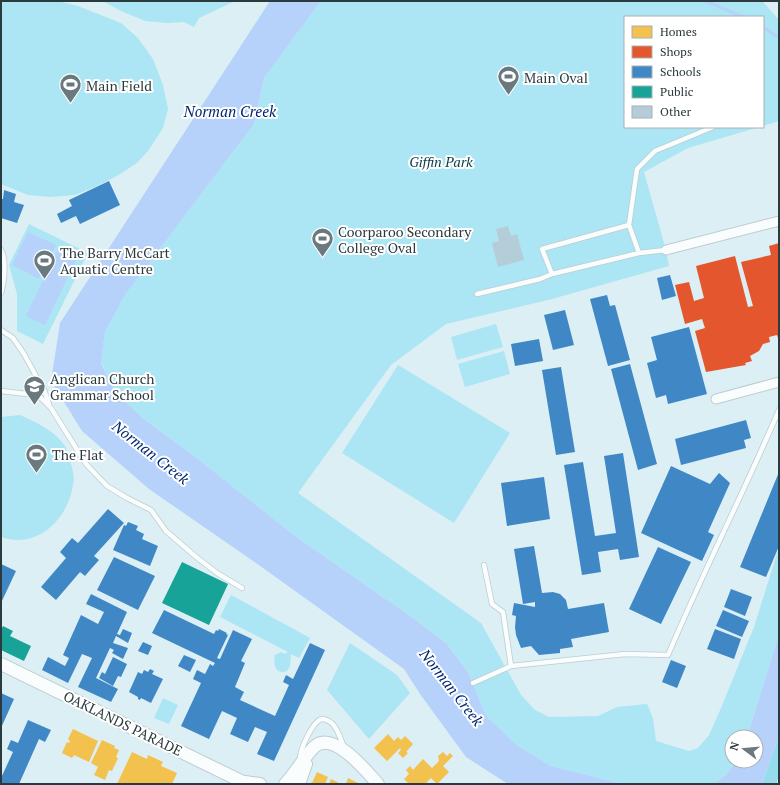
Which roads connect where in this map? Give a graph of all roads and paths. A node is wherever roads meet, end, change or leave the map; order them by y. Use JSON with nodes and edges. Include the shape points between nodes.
{"nodes":[{"id":1,"x":712,"y":128,"type":"edge"},
{"id":2,"x":779,"y":221,"type":"edge"},
{"id":3,"x":629,"y":225,"type":"junction"},
{"id":4,"x":1,"y":250,"type":"edge"},
{"id":5,"x":666,"y":250,"type":"joint"},
{"id":6,"x":639,"y":254,"type":"junction"},
{"id":7,"x":552,"y":274,"type":"junction"},
{"id":8,"x":1,"y":293,"type":"edge"},
{"id":9,"x":477,"y":294,"type":"dead end"},
{"id":10,"x":1,"y":330,"type":"edge"},
{"id":11,"x":35,"y":374,"type":"junction"},
{"id":12,"x":779,"y":382,"type":"edge"},
{"id":13,"x":1,"y":392,"type":"edge"},
{"id":14,"x":30,"y":392,"type":"junction"},
{"id":15,"x":716,"y":399,"type":"dead end"},
{"id":16,"x":51,"y":408,"type":"junction"},
{"id":17,"x":779,"y":410,"type":"edge"},
{"id":18,"x":484,"y":565,"type":"dead end"},
{"id":19,"x":242,"y":588,"type":"dead end"},
{"id":20,"x":1,"y":664,"type":"edge"},
{"id":21,"x":511,"y":666,"type":"junction"},
{"id":22,"x":472,"y":683,"type":"dead end"},
{"id":23,"x":316,"y":747,"type":"junction"},
{"id":24,"x":345,"y":751,"type":"junction"},
{"id":25,"x":300,"y":765,"type":"junction"},
{"id":26,"x":246,"y":783,"type":"edge"},
{"id":27,"x":260,"y":784,"type":"edge"},
{"id":28,"x":285,"y":784,"type":"edge"},
{"id":29,"x":299,"y":784,"type":"edge"},
{"id":30,"x":378,"y":784,"type":"edge"}],
"edges":[{"from":1,"to":3,"type":"lane","via":[[655,151],[637,169]]},
{"from":2,"to":5,"type":"street"},
{"from":3,"to":6,"type":"lane"},
{"from":3,"to":7,"type":"lane","via":[[542,249]]},
{"from":4,"to":8,"type":"lane","via":[[4,272]]},
{"from":5,"to":6,"type":"lane"},
{"from":6,"to":7,"type":"lane"},
{"from":7,"to":9,"type":"lane"},
{"from":10,"to":11,"type":"lane","via":[[13,338]]},
{"from":11,"to":14,"type":"lane","via":[[36,381]]},
{"from":11,"to":16,"type":"lane"},
{"from":12,"to":15,"type":"street"},
{"from":13,"to":14,"type":"lane"},
{"from":14,"to":16,"type":"lane","via":[[40,397]]},
{"from":16,"to":19,"type":"lane","via":[[86,464],[107,486],[150,510],[166,531],[195,556]]},
{"from":17,"to":21,"type":"lane","via":[[668,654],[625,654]]},
{"from":18,"to":21,"type":"lane","via":[[492,604],[503,612]]},
{"from":20,"to":26,"type":"street","name":"OAKLANDS PARADE"},
{"from":21,"to":22,"type":"lane"},
{"from":23,"to":24,"type":"street","via":[[331,744]]},
{"from":23,"to":25,"type":"street"},
{"from":23,"to":29,"type":"street"},
{"from":24,"to":25,"type":"lane","via":[[334,724],[321,719],[315,723],[301,751]]},
{"from":24,"to":30,"type":"street","via":[[358,761]]},
{"from":25,"to":28,"type":"street"},
{"from":26,"to":27,"type":"street","name":"OAKLANDS PARADE"}]}
